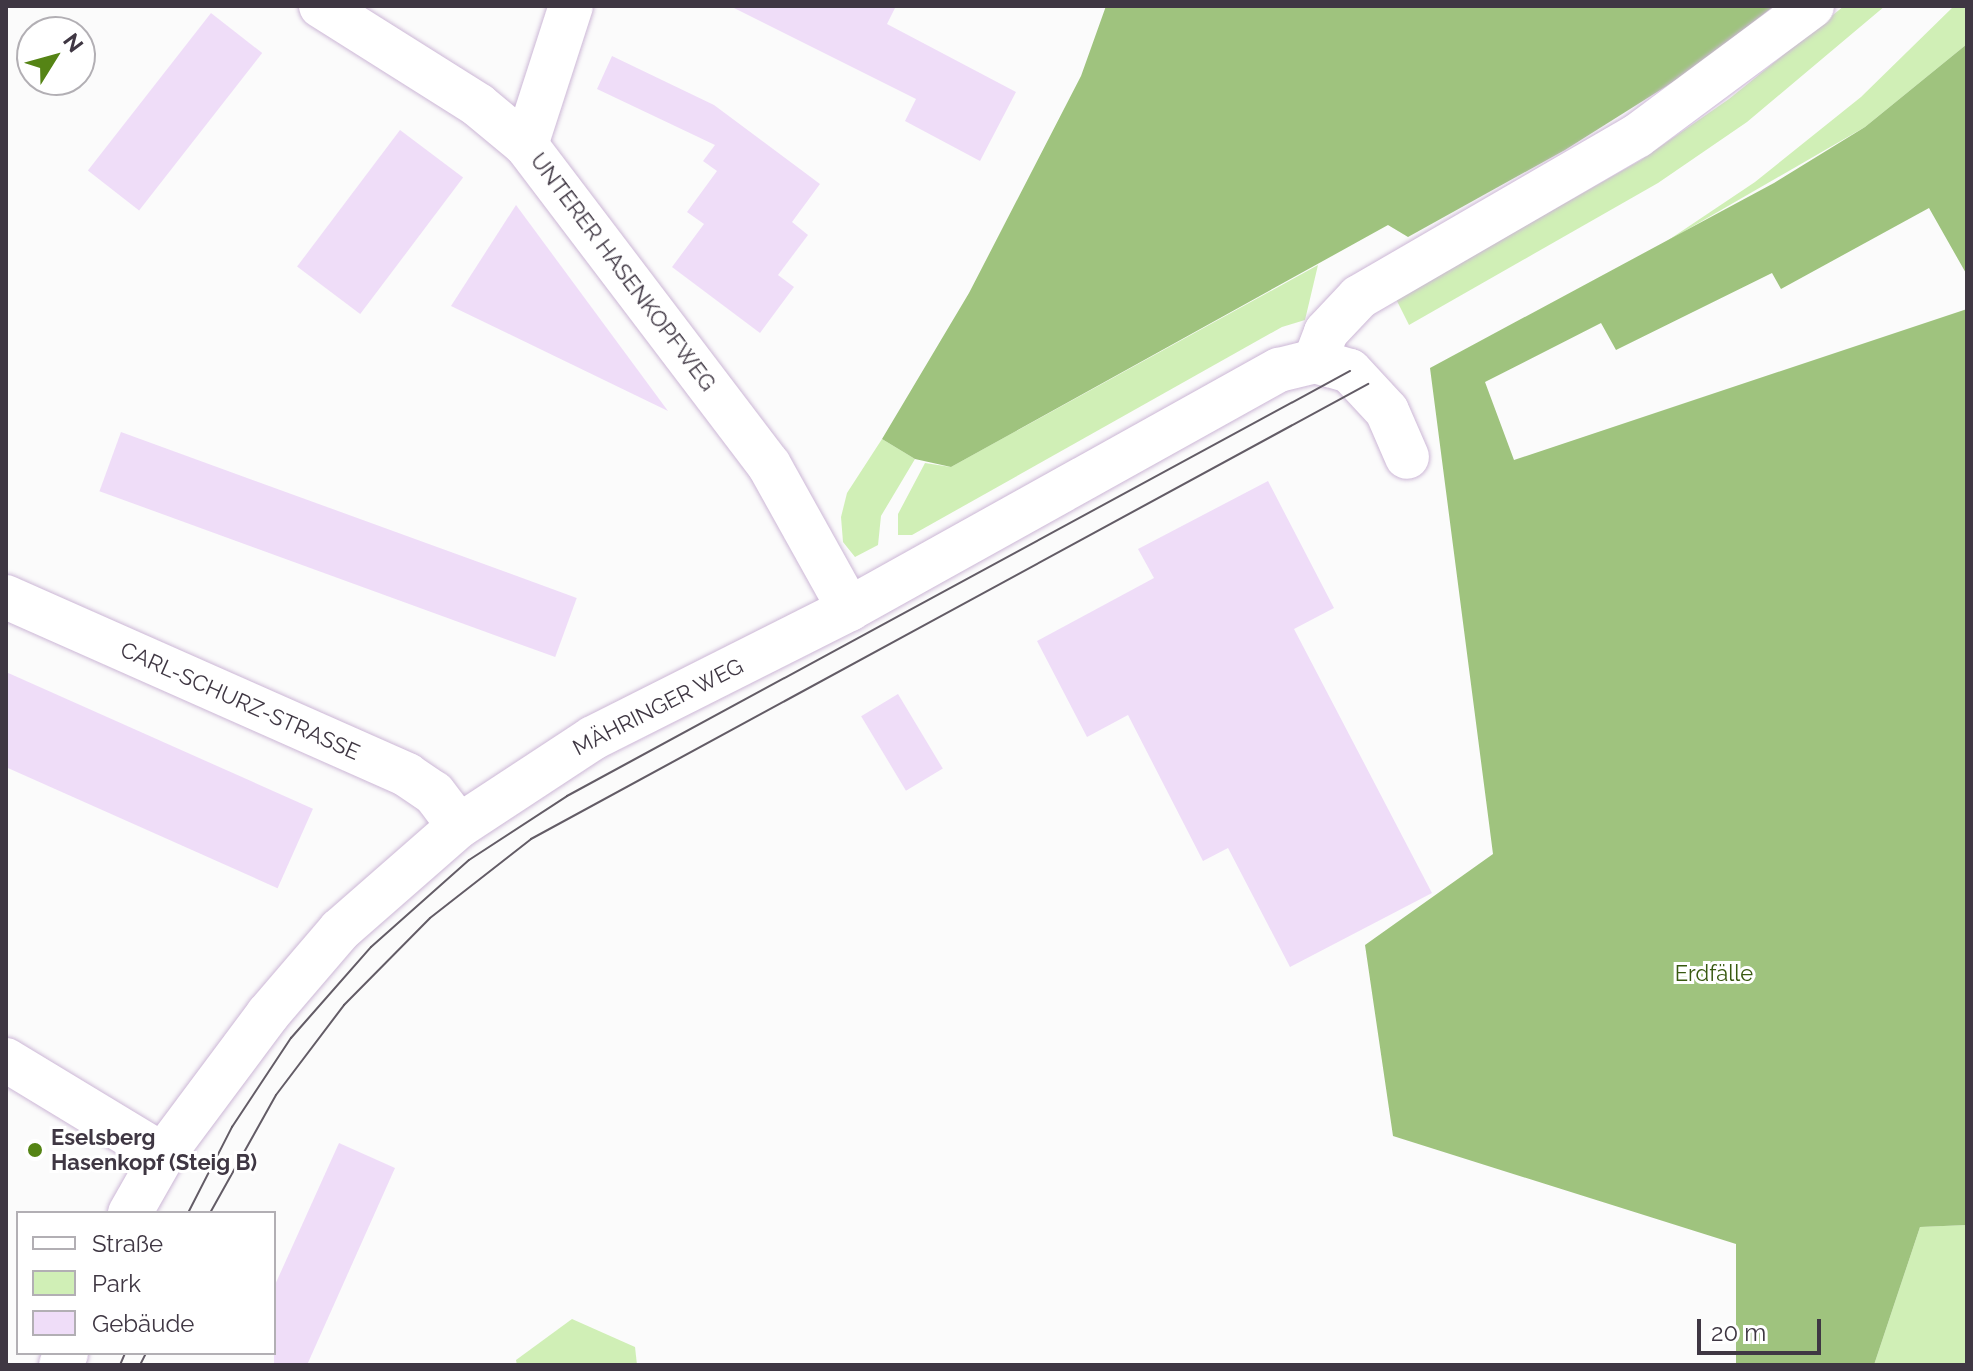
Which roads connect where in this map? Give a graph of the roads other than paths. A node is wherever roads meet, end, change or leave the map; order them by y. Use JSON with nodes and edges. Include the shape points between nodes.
{"nodes":[{"id":1,"x":321,"y":6,"type":"edge"},
{"id":2,"x":571,"y":6,"type":"edge"},
{"id":3,"x":1812,"y":6,"type":"edge"},
{"id":4,"x":526,"y":145,"type":"junction"},
{"id":5,"x":1315,"y":361,"type":"junction"},
{"id":6,"x":1407,"y":457,"type":"dead end"},
{"id":7,"x":6,"y":597,"type":"edge"},
{"id":8,"x":849,"y":609,"type":"junction"},
{"id":9,"x":459,"y":826,"type":"junction"},
{"id":10,"x":6,"y":1060,"type":"edge"},
{"id":11,"x":163,"y":1155,"type":"junction"},
{"id":12,"x":131,"y":1211,"type":"edge"}],
"edges":[{"from":1,"to":4,"type":"street","name":"UNTERER HASENKOPFWEG","via":[[478,105]]},
{"from":2,"to":4,"type":"street"},
{"from":3,"to":5,"type":"street","via":[[1637,136],[1359,297],[1326,332]]},
{"from":4,"to":8,"type":"street","name":"UNTERER HASENKOPFWEG","via":[[769,465]]},
{"from":5,"to":6,"type":"street","via":[[1336,364],[1368,384],[1387,411]]},
{"from":5,"to":8,"type":"street","name":"MÄHRINGER WEG","via":[[1263,377]]},
{"from":7,"to":9,"type":"street","name":"CARL-SCHURZ-STRASSE","via":[[407,775],[434,793]]},
{"from":8,"to":9,"type":"street","name":"MÄHRINGER WEG","via":[[593,738]]},
{"from":9,"to":11,"type":"street","name":"MÄHRINGER WEG","via":[[340,930],[268,1014]]},
{"from":10,"to":11,"type":"street"},
{"from":11,"to":12,"type":"street","name":"MÄHRINGER WEG"}]}
